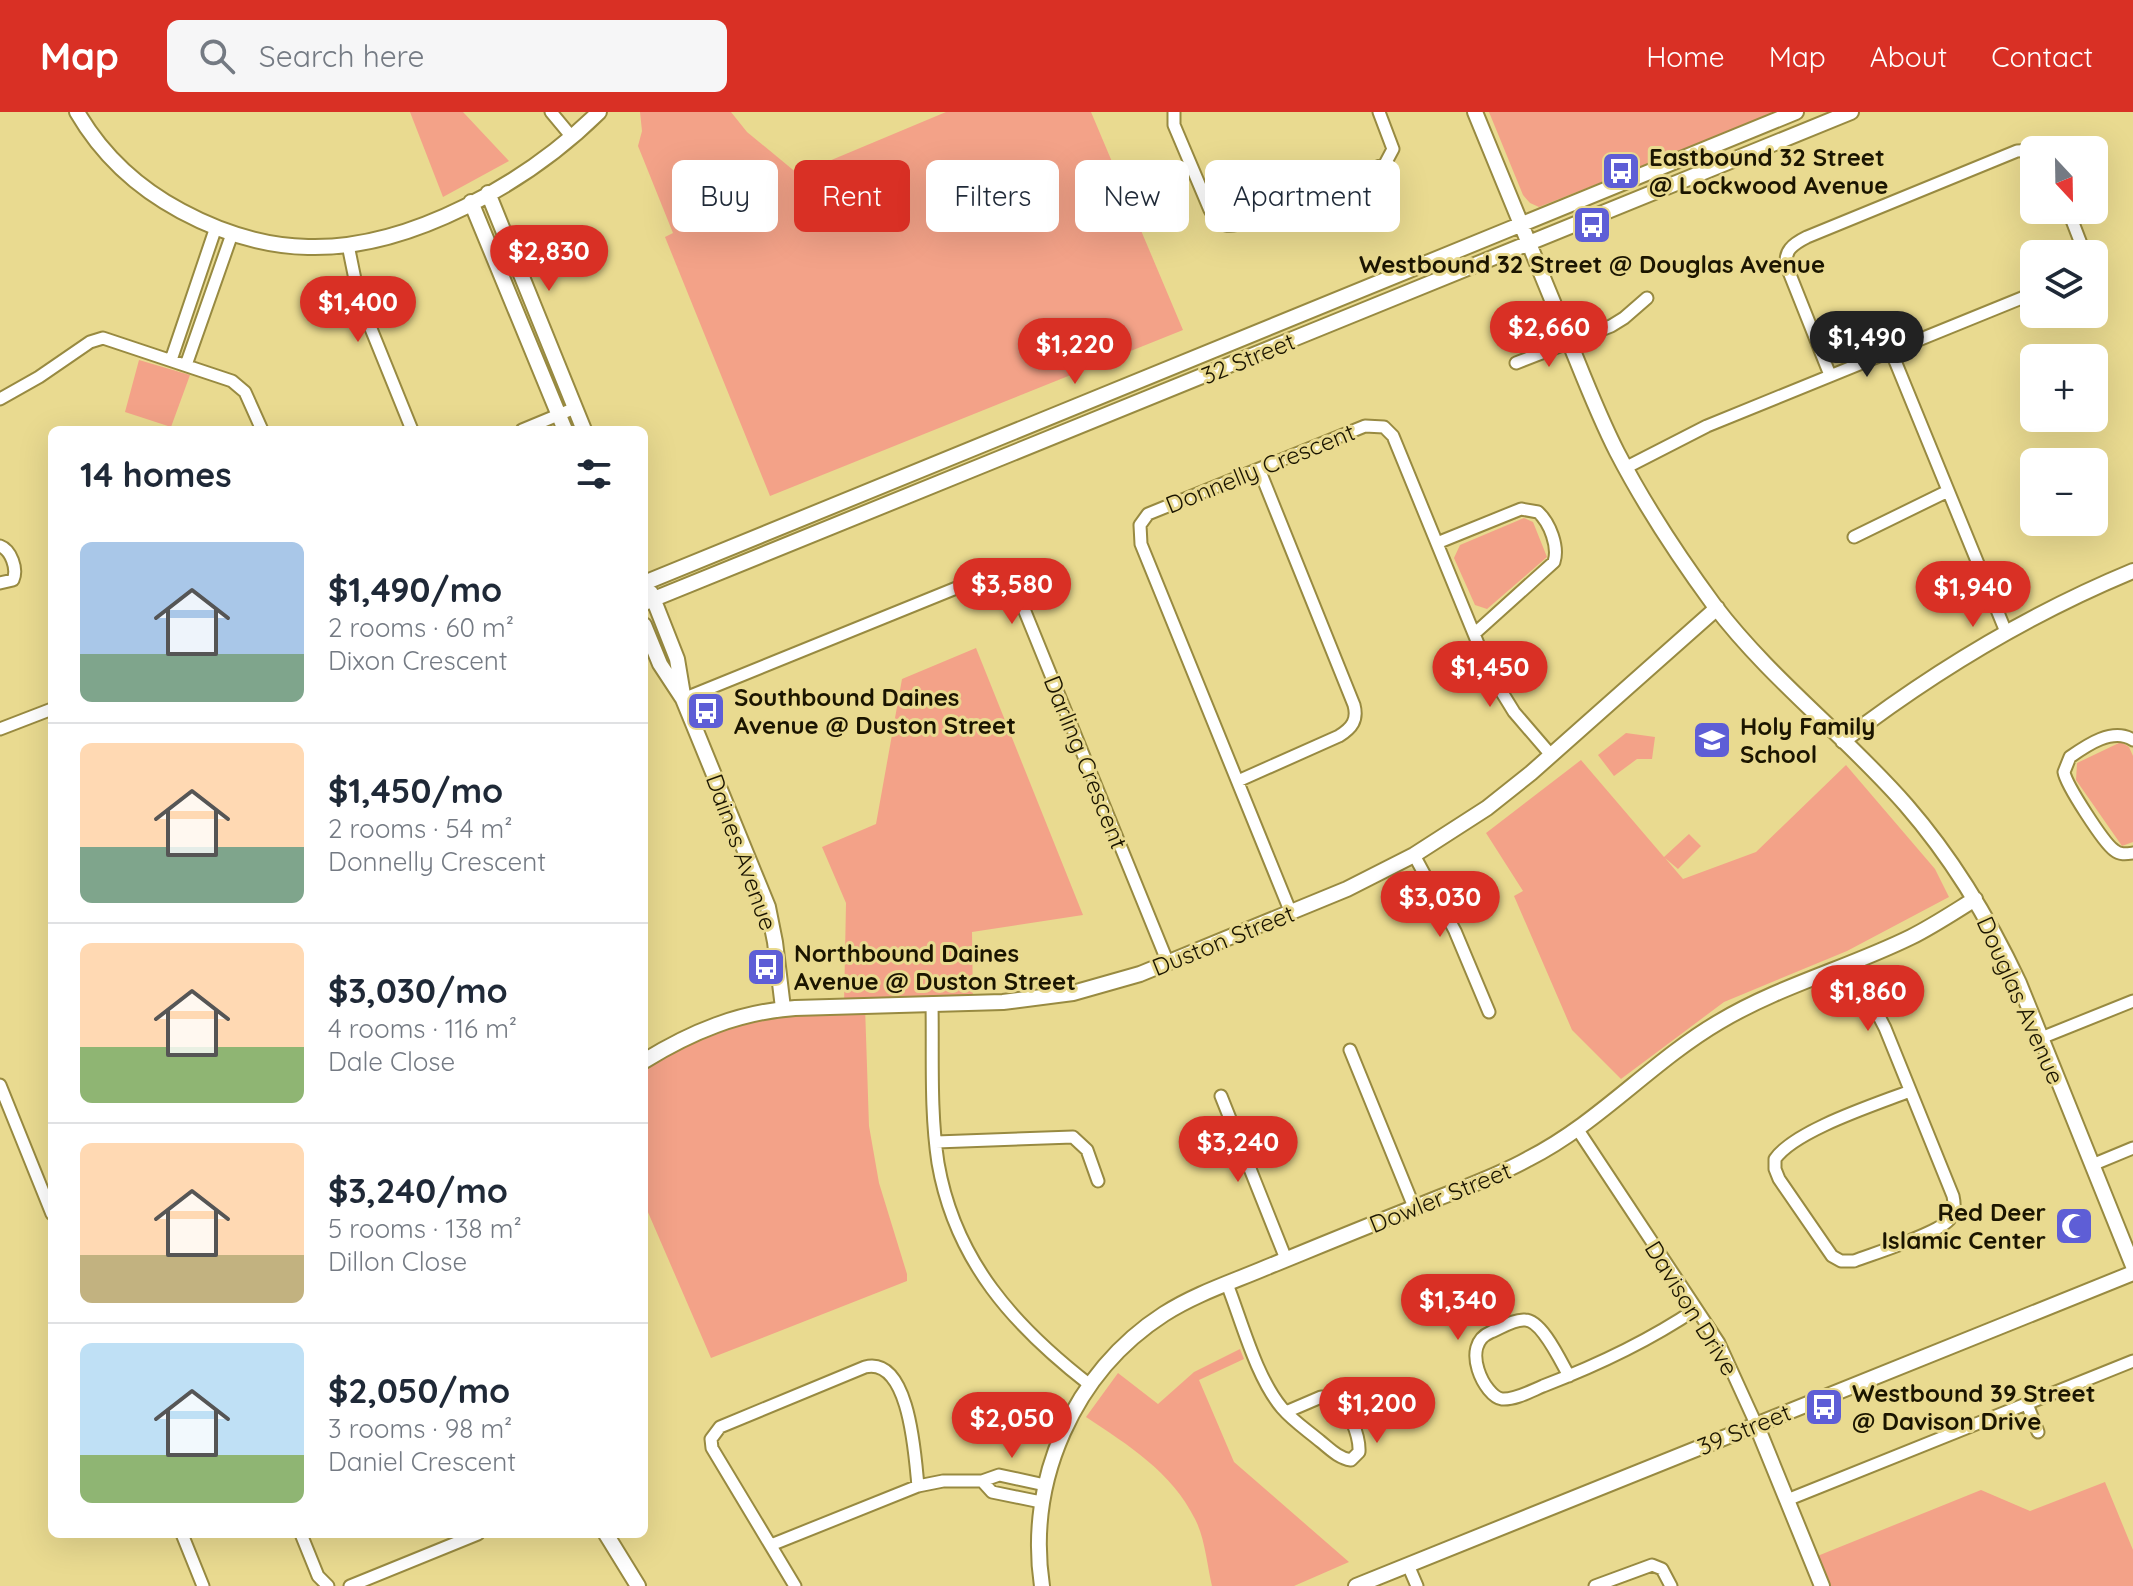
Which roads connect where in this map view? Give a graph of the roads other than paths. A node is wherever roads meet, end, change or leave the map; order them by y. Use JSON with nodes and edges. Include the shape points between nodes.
{"nodes":[{"id":1,"x":77,"y":112,"type":"edge"},
{"id":2,"x":551,"y":112,"type":"edge"},
{"id":3,"x":599,"y":112,"type":"edge"},
{"id":4,"x":1174,"y":112,"type":"edge"},
{"id":5,"x":1379,"y":112,"type":"edge"},
{"id":6,"x":1475,"y":112,"type":"edge"},
{"id":7,"x":1796,"y":112,"type":"edge"},
{"id":8,"x":1851,"y":112,"type":"edge"},
{"id":9,"x":571,"y":136,"type":"junction"},
{"id":10,"x":2020,"y":151,"type":"edge"},
{"id":11,"x":488,"y":193,"type":"junction"},
{"id":12,"x":471,"y":202,"type":"junction"},
{"id":13,"x":1521,"y":225,"type":"junction"},
{"id":14,"x":216,"y":227,"type":"junction"},
{"id":15,"x":232,"y":234,"type":"junction"},
{"id":16,"x":1528,"y":244,"type":"junction"},
{"id":17,"x":348,"y":245,"type":"junction"},
{"id":18,"x":1647,"y":298,"type":"dead end"},
{"id":19,"x":2020,"y":299,"type":"edge"},
{"id":20,"x":1570,"y":343,"type":"junction"},
{"id":21,"x":1891,"y":351,"type":"junction"},
{"id":22,"x":171,"y":360,"type":"junction"},
{"id":23,"x":1516,"y":363,"type":"dead end"},
{"id":24,"x":186,"y":365,"type":"junction"},
{"id":25,"x":1830,"y":375,"type":"junction"},
{"id":26,"x":0,"y":399,"type":"edge"},
{"id":27,"x":575,"y":408,"type":"junction"},
{"id":28,"x":558,"y":415,"type":"junction"},
{"id":29,"x":260,"y":426,"type":"edge"},
{"id":30,"x":410,"y":426,"type":"edge"},
{"id":31,"x":532,"y":426,"type":"edge"},
{"id":32,"x":563,"y":426,"type":"edge"},
{"id":33,"x":582,"y":426,"type":"edge"},
{"id":34,"x":1625,"y":468,"type":"junction"},
{"id":35,"x":1259,"y":469,"type":"junction"},
{"id":36,"x":1948,"y":491,"type":"junction"},
{"id":37,"x":1854,"y":537,"type":"dead end"},
{"id":38,"x":1437,"y":543,"type":"junction"},
{"id":39,"x":0,"y":546,"type":"edge"},
{"id":40,"x":2133,"y":571,"type":"edge"},
{"id":41,"x":648,"y":579,"type":"edge"},
{"id":42,"x":0,"y":583,"type":"edge"},
{"id":43,"x":649,"y":601,"type":"edge"},
{"id":44,"x":1717,"y":608,"type":"junction"},
{"id":45,"x":2006,"y":632,"type":"junction"},
{"id":46,"x":1474,"y":634,"type":"junction"},
{"id":47,"x":648,"y":635,"type":"edge"},
{"id":48,"x":683,"y":699,"type":"junction"},
{"id":49,"x":48,"y":711,"type":"edge"},
{"id":50,"x":0,"y":729,"type":"edge"},
{"id":51,"x":2133,"y":740,"type":"edge"},
{"id":52,"x":1843,"y":741,"type":"junction"},
{"id":53,"x":1551,"y":755,"type":"junction"},
{"id":54,"x":1238,"y":781,"type":"junction"},
{"id":55,"x":2133,"y":853,"type":"edge"},
{"id":56,"x":1414,"y":855,"type":"junction"},
{"id":57,"x":1975,"y":899,"type":"junction"},
{"id":58,"x":1291,"y":913,"type":"junction"},
{"id":59,"x":1851,"y":962,"type":"junction"},
{"id":60,"x":1168,"y":963,"type":"junction"},
{"id":61,"x":2133,"y":1001,"type":"edge"},
{"id":62,"x":932,"y":1003,"type":"junction"},
{"id":63,"x":783,"y":1008,"type":"junction"},
{"id":64,"x":1489,"y":1012,"type":"dead end"},
{"id":65,"x":2041,"y":1038,"type":"junction"},
{"id":66,"x":1350,"y":1050,"type":"dead end"},
{"id":67,"x":648,"y":1059,"type":"edge"},
{"id":68,"x":0,"y":1085,"type":"edge"},
{"id":69,"x":1910,"y":1091,"type":"junction"},
{"id":70,"x":1221,"y":1096,"type":"dead end"},
{"id":71,"x":1578,"y":1130,"type":"junction"},
{"id":72,"x":936,"y":1142,"type":"junction"},
{"id":73,"x":2133,"y":1148,"type":"edge"},
{"id":74,"x":2092,"y":1165,"type":"junction"},
{"id":75,"x":1098,"y":1181,"type":"dead end"},
{"id":76,"x":48,"y":1204,"type":"edge"},
{"id":77,"x":1414,"y":1207,"type":"junction"},
{"id":78,"x":1286,"y":1259,"type":"junction"},
{"id":79,"x":2133,"y":1266,"type":"edge"},
{"id":80,"x":2133,"y":1273,"type":"edge"},
{"id":81,"x":1227,"y":1284,"type":"junction"},
{"id":82,"x":1696,"y":1309,"type":"junction"},
{"id":83,"x":2133,"y":1361,"type":"edge"},
{"id":84,"x":1569,"y":1376,"type":"junction"},
{"id":85,"x":1090,"y":1385,"type":"junction"},
{"id":86,"x":2027,"y":1404,"type":"junction"},
{"id":87,"x":1286,"y":1412,"type":"junction"},
{"id":88,"x":1756,"y":1424,"type":"junction"},
{"id":89,"x":2038,"y":1432,"type":"dead end"},
{"id":90,"x":982,"y":1481,"type":"junction"},
{"id":91,"x":1045,"y":1485,"type":"junction"},
{"id":92,"x":918,"y":1486,"type":"junction"},
{"id":93,"x":1787,"y":1500,"type":"junction"},
{"id":94,"x":1041,"y":1502,"type":"junction"},
{"id":95,"x":184,"y":1538,"type":"edge"},
{"id":96,"x":303,"y":1538,"type":"edge"},
{"id":97,"x":468,"y":1538,"type":"edge"},
{"id":98,"x":608,"y":1538,"type":"edge"},
{"id":99,"x":771,"y":1545,"type":"junction"},
{"id":100,"x":1408,"y":1565,"type":"junction"},
{"id":101,"x":203,"y":1586,"type":"edge"},
{"id":102,"x":328,"y":1586,"type":"edge"},
{"id":103,"x":350,"y":1586,"type":"edge"},
{"id":104,"x":638,"y":1586,"type":"edge"},
{"id":105,"x":795,"y":1586,"type":"edge"},
{"id":106,"x":1042,"y":1586,"type":"edge"},
{"id":107,"x":1356,"y":1586,"type":"edge"},
{"id":108,"x":1417,"y":1586,"type":"edge"},
{"id":109,"x":1595,"y":1586,"type":"edge"},
{"id":110,"x":1671,"y":1586,"type":"edge"},
{"id":111,"x":1822,"y":1586,"type":"edge"}],
"edges":[{"from":1,"to":14,"type":"street","via":[[107,154],[138,184]]},
{"from":2,"to":9,"type":"street"},
{"from":3,"to":9,"type":"street"},
{"from":4,"to":5,"type":"street","via":[[1174,125],[1210,210],[1227,226],[1385,164],[1393,149]]},
{"from":6,"to":13,"type":"street","name":"Douglas Avenue"},
{"from":7,"to":13,"type":"street","name":"32 Street"},
{"from":8,"to":16,"type":"street","name":"32 Street"},
{"from":9,"to":11,"type":"street"},
{"from":10,"to":25,"type":"street","via":[[1791,246],[1787,267]]},
{"from":11,"to":12,"type":"street"},
{"from":11,"to":27,"type":"street"},
{"from":12,"to":17,"type":"street","via":[[406,231]]},
{"from":12,"to":28,"type":"street"},
{"from":13,"to":16,"type":"street","name":"Douglas Avenue"},
{"from":13,"to":41,"type":"street","name":"32 Street"},
{"from":14,"to":15,"type":"street"},
{"from":14,"to":22,"type":"street"},
{"from":15,"to":17,"type":"street","via":[[295,247]]},
{"from":15,"to":24,"type":"street"},
{"from":16,"to":20,"type":"street","name":"Douglas Avenue"},
{"from":16,"to":43,"type":"street","name":"32 Street"},
{"from":17,"to":30,"type":"street","via":[[359,299]]},
{"from":18,"to":20,"type":"street","via":[[1618,322]]},
{"from":19,"to":21,"type":"street"},
{"from":20,"to":23,"type":"street"},
{"from":20,"to":34,"type":"street","name":"Douglas Avenue"},
{"from":21,"to":25,"type":"street"},
{"from":21,"to":36,"type":"street"},
{"from":22,"to":24,"type":"street"},
{"from":22,"to":26,"type":"street","via":[[97,339]]},
{"from":24,"to":29,"type":"street","via":[[238,384]]},
{"from":25,"to":34,"type":"street","via":[[1707,426]]},
{"from":27,"to":28,"type":"street"},
{"from":27,"to":33,"type":"street"},
{"from":28,"to":31,"type":"street"},
{"from":28,"to":32,"type":"street"},
{"from":34,"to":44,"type":"street","name":"Douglas Avenue"},
{"from":35,"to":38,"type":"street","name":"Donnelly Crescent","via":[[1365,426],[1384,427],[1393,436]]},
{"from":35,"to":54,"type":"street","via":[[1356,712],[1345,733]]},
{"from":35,"to":54,"type":"street","name":"Donnelly Crescent","via":[[1153,511],[1139,530]]},
{"from":36,"to":37,"type":"street"},
{"from":36,"to":45,"type":"street"},
{"from":38,"to":46,"type":"street","name":"Donnelly Crescent"},
{"from":38,"to":46,"type":"street","via":[[1521,509],[1538,512],[1546,521],[1557,551],[1554,562]]},
{"from":39,"to":42,"type":"street","via":[[8,551],[16,574],[10,582]]},
{"from":40,"to":45,"type":"street"},
{"from":43,"to":48,"type":"street","name":"Daines Avenue","via":[[677,659]]},
{"from":44,"to":52,"type":"street","name":"Douglas Avenue"},
{"from":44,"to":53,"type":"street","name":"Duston Street"},
{"from":45,"to":52,"type":"street"},
{"from":46,"to":53,"type":"street","name":"Donnelly Crescent","via":[[1505,699]]},
{"from":47,"to":48,"type":"street","name":"Daines Avenue"},
{"from":48,"to":60,"type":"street","name":"Darling Crescent","via":[[1002,574],[1015,587]]},
{"from":48,"to":63,"type":"street","name":"Daines Avenue","via":[[768,907]]},
{"from":49,"to":50,"type":"street"},
{"from":51,"to":55,"type":"street","via":[[2107,737],[2070,757],[2064,772],[2110,847]]},
{"from":52,"to":57,"type":"street","name":"Douglas Avenue","via":[[1904,803]]},
{"from":53,"to":56,"type":"street","name":"Duston Street","via":[[1487,808]]},
{"from":54,"to":58,"type":"street","name":"Donnelly Crescent"},
{"from":56,"to":58,"type":"street","name":"Duston Street"},
{"from":56,"to":64,"type":"street","via":[[1455,931]]},
{"from":57,"to":59,"type":"street","name":"Dowler Street","via":[[1911,937]]},
{"from":57,"to":65,"type":"street","name":"Douglas Avenue","via":[[2009,961]]},
{"from":58,"to":60,"type":"street","name":"Duston Street"},
{"from":59,"to":69,"type":"street"},
{"from":59,"to":71,"type":"street","name":"Dowler Street","via":[[1715,1024]]},
{"from":60,"to":62,"type":"street","name":"Duston Street","via":[[1055,996]]},
{"from":61,"to":65,"type":"street"},
{"from":62,"to":63,"type":"street","name":"Duston Street"},
{"from":62,"to":72,"type":"street"},
{"from":63,"to":67,"type":"street","name":"Duston Street","via":[[721,1022]]},
{"from":65,"to":74,"type":"street","name":"Douglas Avenue"},
{"from":66,"to":77,"type":"street"},
{"from":68,"to":76,"type":"street"},
{"from":69,"to":69,"type":"street","via":[[1820,1128],[1775,1159],[1779,1179],[1828,1251],[1841,1261],[1854,1261],[1937,1228],[1954,1213],[1953,1196]]},
{"from":70,"to":78,"type":"street"},
{"from":71,"to":77,"type":"street","name":"Dowler Street","via":[[1511,1168]]},
{"from":71,"to":82,"type":"street","name":"Davison Drive"},
{"from":72,"to":75,"type":"street","via":[[1073,1137],[1087,1150]]},
{"from":72,"to":85,"type":"street","via":[[950,1211],[981,1274],[1018,1323]]},
{"from":73,"to":74,"type":"street"},
{"from":74,"to":79,"type":"street","name":"Douglas Avenue"},
{"from":77,"to":78,"type":"street","name":"Dowler Street"},
{"from":78,"to":81,"type":"street","name":"Dowler Street"},
{"from":80,"to":88,"type":"street","name":"39 Street"},
{"from":81,"to":85,"type":"street","name":"Dowler Street","via":[[1146,1327]]},
{"from":81,"to":87,"type":"street","via":[[1270,1390]]},
{"from":82,"to":84,"type":"street","via":[[1634,1348]]},
{"from":82,"to":88,"type":"street","name":"Davison Drive","via":[[1725,1354]]},
{"from":83,"to":86,"type":"street"},
{"from":84,"to":84,"type":"street","via":[[1539,1326],[1530,1321],[1483,1335],[1474,1348],[1495,1397],[1512,1398]]},
{"from":85,"to":91,"type":"street","name":"Dowler Street","via":[[1063,1432]]},
{"from":86,"to":89,"type":"street"},
{"from":86,"to":93,"type":"street"},
{"from":87,"to":87,"type":"street","via":[[1340,1457],[1351,1460],[1359,1452],[1345,1408],[1335,1397],[1321,1397]]},
{"from":88,"to":93,"type":"street","name":"Davison Drive"},
{"from":88,"to":100,"type":"street","name":"39 Street"},
{"from":90,"to":91,"type":"street","via":[[999,1475]]},
{"from":90,"to":92,"type":"street"},
{"from":90,"to":94,"type":"street","via":[[992,1492]]},
{"from":91,"to":94,"type":"street","name":"Dowler Street"},
{"from":92,"to":99,"type":"street"},
{"from":92,"to":99,"type":"street","via":[[901,1393],[884,1369],[872,1365],[858,1370],[725,1424],[713,1435],[712,1448]]},
{"from":93,"to":111,"type":"street","name":"Davison Drive"},
{"from":94,"to":106,"type":"street","name":"Dowler Street"},
{"from":95,"to":101,"type":"street"},
{"from":96,"to":102,"type":"street","via":[[318,1576]]},
{"from":97,"to":103,"type":"street"},
{"from":98,"to":104,"type":"street"},
{"from":99,"to":105,"type":"street"},
{"from":100,"to":107,"type":"street","name":"39 Street"},
{"from":100,"to":108,"type":"street"},
{"from":109,"to":110,"type":"street","via":[[1652,1565],[1662,1569]]}]}
